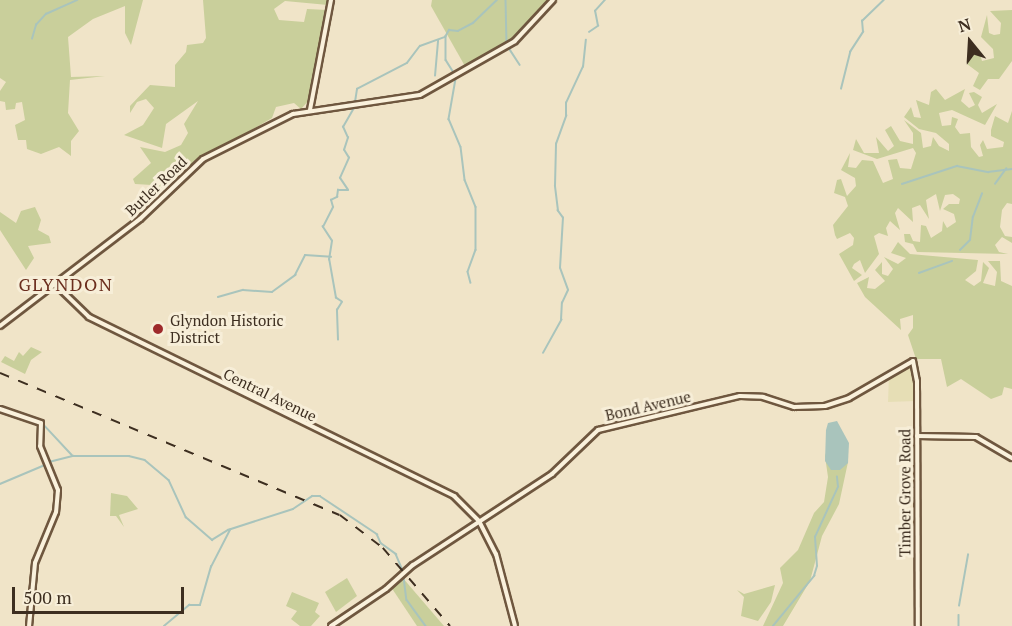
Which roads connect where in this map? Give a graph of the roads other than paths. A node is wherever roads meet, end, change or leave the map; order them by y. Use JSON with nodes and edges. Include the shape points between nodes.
{"nodes":[{"id":1,"x":332,"y":0,"type":"edge"},
{"id":2,"x":553,"y":0,"type":"edge"},
{"id":3,"x":310,"y":111,"type":"junction"},
{"id":4,"x":55,"y":284,"type":"junction"},
{"id":5,"x":0,"y":326,"type":"edge"},
{"id":6,"x":913,"y":361,"type":"joint"},
{"id":7,"x":0,"y":409,"type":"edge"},
{"id":8,"x":917,"y":436,"type":"junction"},
{"id":9,"x":1012,"y":458,"type":"edge"},
{"id":10,"x":479,"y":521,"type":"junction"},
{"id":11,"x":29,"y":626,"type":"edge"},
{"id":12,"x":331,"y":626,"type":"edge"},
{"id":13,"x":515,"y":626,"type":"edge"},
{"id":14,"x":918,"y":626,"type":"edge"}],
"edges":[{"from":1,"to":3,"type":"main road"},
{"from":2,"to":3,"type":"main road","name":"Butler Road","via":[[515,41],[420,95]]},
{"from":3,"to":4,"type":"main road","name":"Butler Road","via":[[275,120],[198,163],[140,219]]},
{"from":4,"to":5,"type":"main road","name":"Butler Road"},
{"from":4,"to":10,"type":"main road","name":"Central Avenue","via":[[85,315],[300,423],[447,491]]},
{"from":6,"to":8,"type":"main road","name":"Timber Grove Road"},
{"from":6,"to":10,"type":"main road","name":"Bond Avenue","via":[[849,398],[825,406],[794,407],[763,397],[740,396],[601,429],[552,474]]},
{"from":7,"to":11,"type":"main road","via":[[41,423],[40,446],[55,480],[58,501],[35,563]]},
{"from":8,"to":9,"type":"main road","via":[[976,437]]},
{"from":8,"to":14,"type":"main road","name":"Timber Grove Road"},
{"from":10,"to":12,"type":"main road","name":"Bond Avenue"},
{"from":10,"to":13,"type":"main road","via":[[500,564]]}]}
